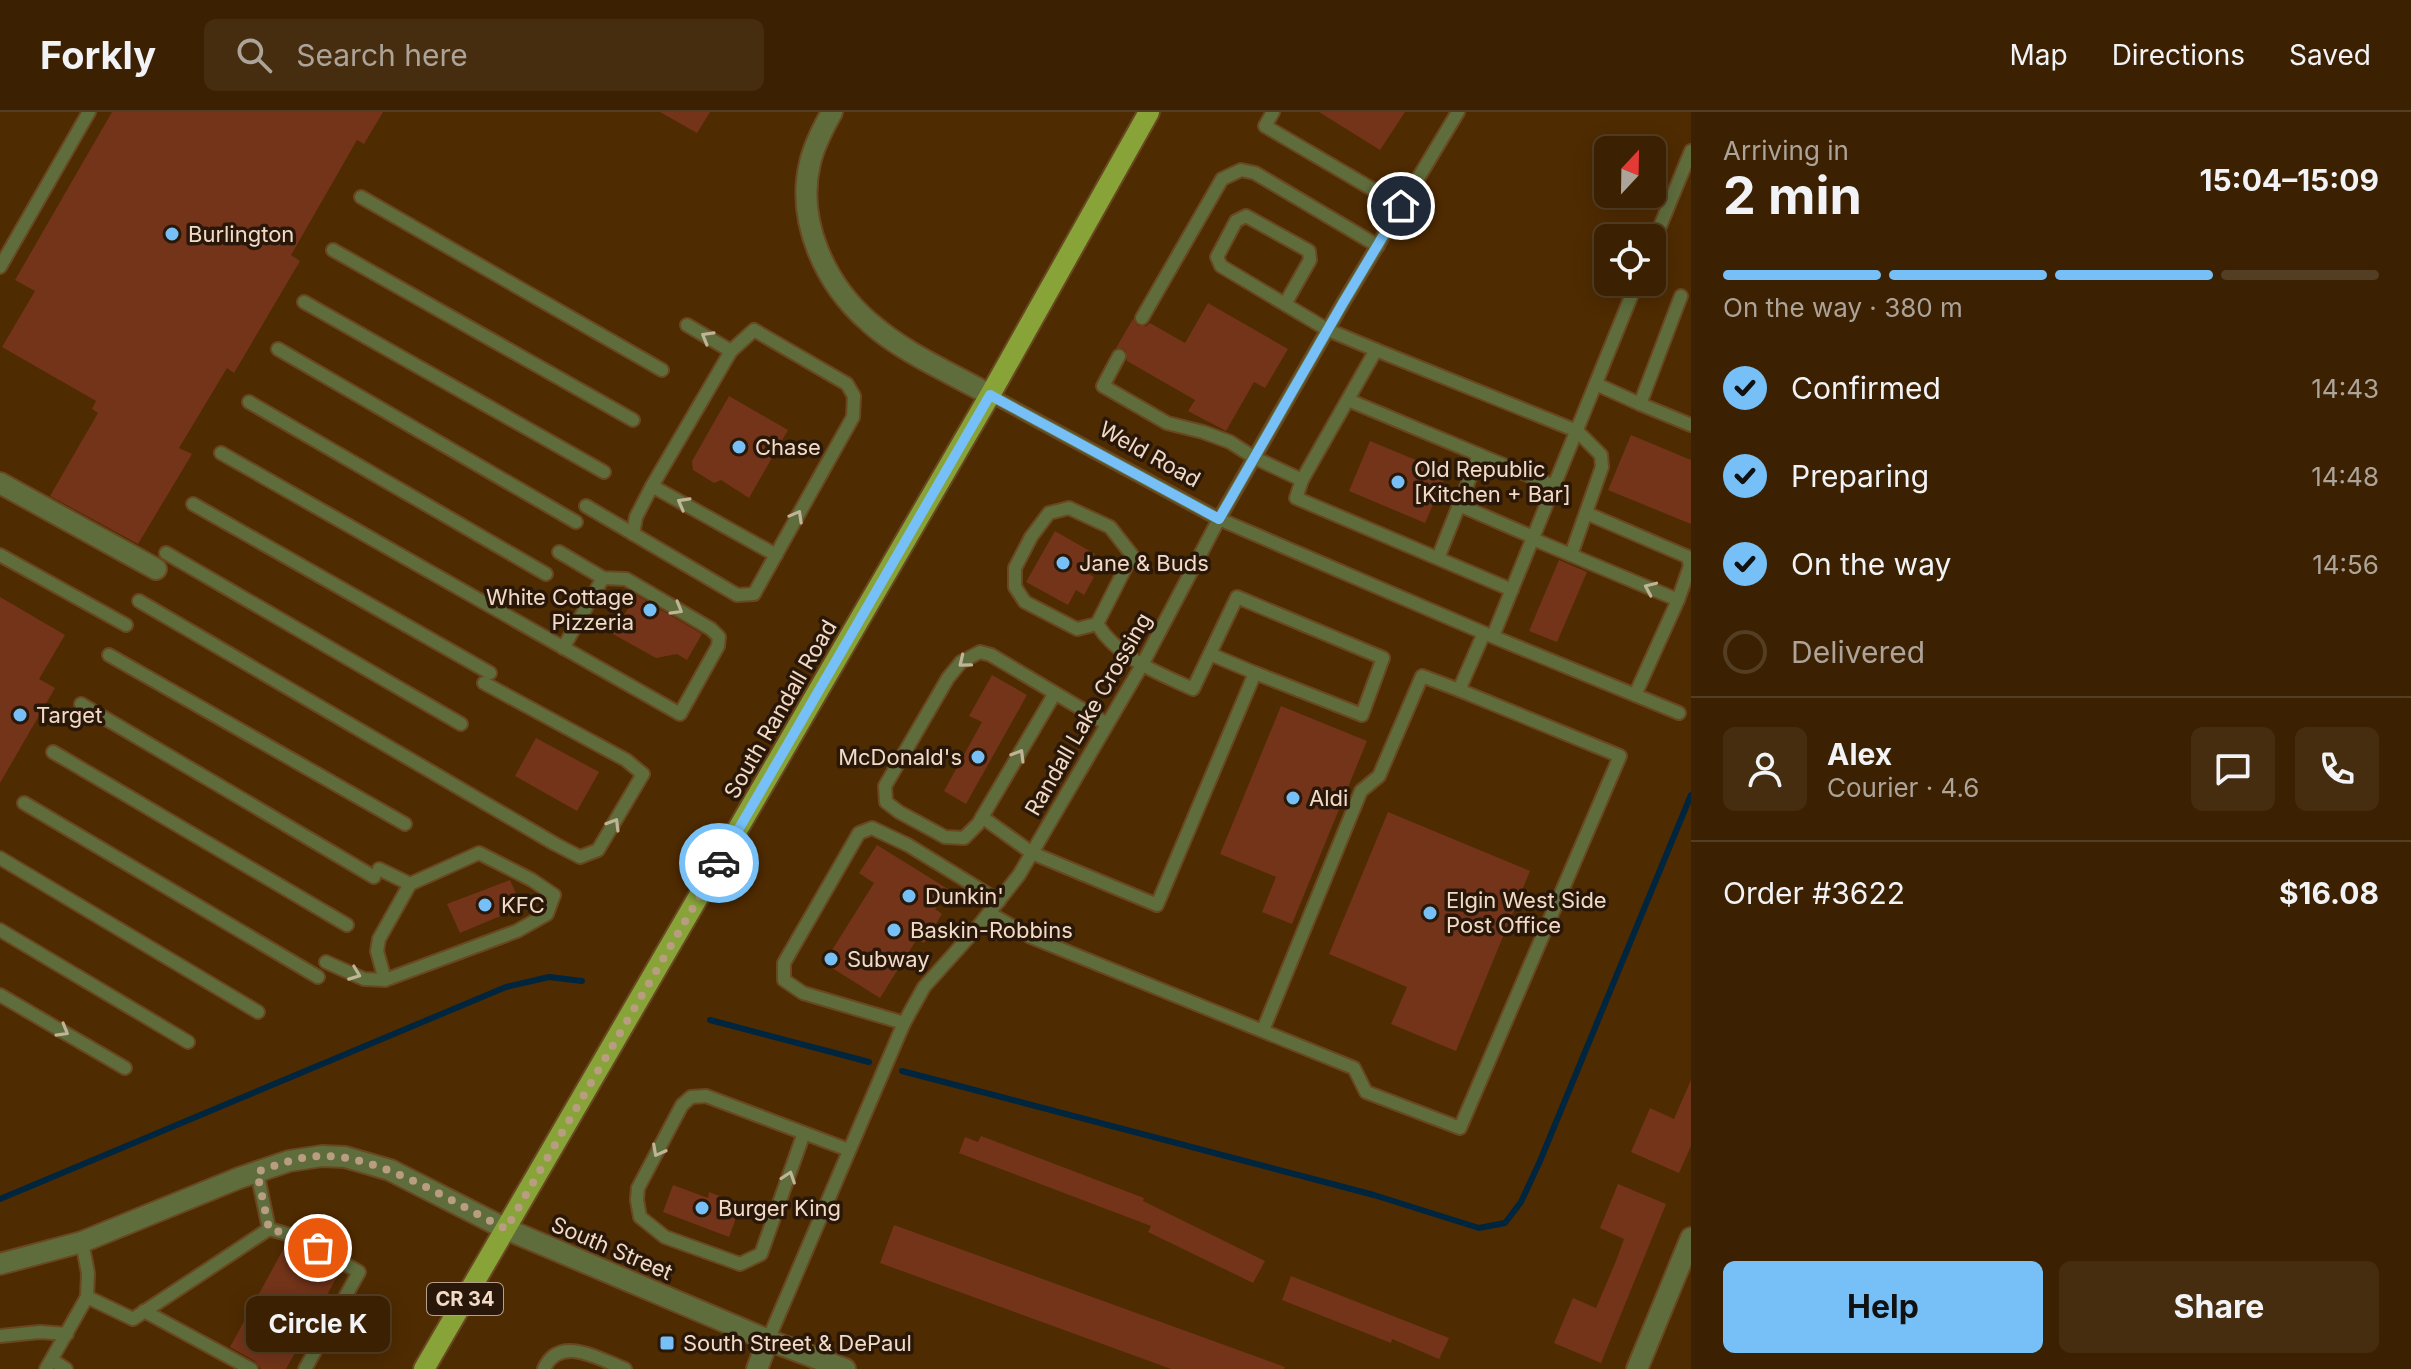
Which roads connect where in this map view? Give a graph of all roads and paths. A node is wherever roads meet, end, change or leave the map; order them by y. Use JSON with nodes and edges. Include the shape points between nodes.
{"nodes":[{"id":1,"x":89,"y":112,"type":"edge"},
{"id":2,"x":832,"y":112,"type":"edge"},
{"id":3,"x":1149,"y":112,"type":"edge"},
{"id":4,"x":1273,"y":112,"type":"edge"},
{"id":5,"x":1458,"y":112,"type":"edge"},
{"id":6,"x":1691,"y":151,"type":"edge"},
{"id":7,"x":361,"y":197,"type":"dead end"},
{"id":8,"x":1401,"y":206,"type":"junction"},
{"id":9,"x":1661,"y":224,"type":"edge"},
{"id":10,"x":1378,"y":246,"type":"junction"},
{"id":11,"x":333,"y":250,"type":"dead end"},
{"id":12,"x":0,"y":267,"type":"edge"},
{"id":13,"x":1631,"y":296,"type":"edge"},
{"id":14,"x":1681,"y":296,"type":"dead end"},
{"id":15,"x":304,"y":302,"type":"dead end"},
{"id":16,"x":1285,"y":304,"type":"junction"},
{"id":17,"x":1142,"y":318,"type":"dead end"},
{"id":18,"x":687,"y":325,"type":"dead end"},
{"id":19,"x":1328,"y":330,"type":"junction"},
{"id":20,"x":278,"y":349,"type":"dead end"},
{"id":21,"x":1376,"y":350,"type":"junction"},
{"id":22,"x":731,"y":351,"type":"junction"},
{"id":23,"x":1119,"y":356,"type":"dead end"},
{"id":24,"x":662,"y":370,"type":"dead end"},
{"id":25,"x":1596,"y":384,"type":"junction"},
{"id":26,"x":990,"y":395,"type":"junction"},
{"id":27,"x":1348,"y":400,"type":"junction"},
{"id":28,"x":249,"y":402,"type":"dead end"},
{"id":29,"x":1640,"y":404,"type":"junction"},
{"id":30,"x":633,"y":420,"type":"dead end"},
{"id":31,"x":1691,"y":425,"type":"edge"},
{"id":32,"x":1577,"y":431,"type":"junction"},
{"id":33,"x":221,"y":453,"type":"dead end"},
{"id":34,"x":1479,"y":455,"type":"junction"},
{"id":35,"x":1255,"y":458,"type":"junction"},
{"id":36,"x":604,"y":472,"type":"dead end"},
{"id":37,"x":1302,"y":480,"type":"junction"},
{"id":38,"x":0,"y":483,"type":"edge"},
{"id":39,"x":652,"y":486,"type":"junction"},
{"id":40,"x":1554,"y":486,"type":"junction"},
{"id":41,"x":193,"y":504,"type":"dead end"},
{"id":42,"x":1459,"y":505,"type":"junction"},
{"id":43,"x":586,"y":506,"type":"dead end"},
{"id":44,"x":1586,"y":513,"type":"junction"},
{"id":45,"x":1219,"y":519,"type":"junction"},
{"id":46,"x":576,"y":522,"type":"dead end"},
{"id":47,"x":633,"y":534,"type":"junction"},
{"id":48,"x":1533,"y":538,"type":"junction"},
{"id":49,"x":559,"y":552,"type":"dead end"},
{"id":50,"x":0,"y":555,"type":"edge"},
{"id":51,"x":776,"y":555,"type":"junction"},
{"id":52,"x":1571,"y":555,"type":"junction"},
{"id":53,"x":1438,"y":558,"type":"junction"},
{"id":54,"x":161,"y":561,"type":"joint"},
{"id":55,"x":546,"y":574,"type":"dead end"},
{"id":56,"x":603,"y":578,"type":"junction"},
{"id":57,"x":1512,"y":590,"type":"junction"},
{"id":58,"x":1678,"y":600,"type":"junction"},
{"id":59,"x":139,"y":601,"type":"dead end"},
{"id":60,"x":1097,"y":624,"type":"junction"},
{"id":61,"x":126,"y":625,"type":"dead end"},
{"id":62,"x":1488,"y":635,"type":"junction"},
{"id":63,"x":563,"y":648,"type":"junction"},
{"id":64,"x":1210,"y":654,"type":"junction"},
{"id":65,"x":109,"y":655,"type":"dead end"},
{"id":66,"x":1142,"y":665,"type":"junction"},
{"id":67,"x":1255,"y":673,"type":"junction"},
{"id":68,"x":1459,"y":690,"type":"junction"},
{"id":69,"x":1055,"y":693,"type":"junction"},
{"id":70,"x":1635,"y":695,"type":"junction"},
{"id":71,"x":81,"y":704,"type":"dead end"},
{"id":72,"x":1679,"y":713,"type":"dead end"},
{"id":73,"x":461,"y":724,"type":"dead end"},
{"id":74,"x":1107,"y":724,"type":"junction"},
{"id":75,"x":53,"y":752,"type":"dead end"},
{"id":76,"x":24,"y":803,"type":"dead end"},
{"id":77,"x":982,"y":817,"type":"junction"},
{"id":78,"x":405,"y":824,"type":"dead end"},
{"id":79,"x":1032,"y":853,"type":"junction"},
{"id":80,"x":0,"y":858,"type":"edge"},
{"id":81,"x":410,"y":884,"type":"junction"},
{"id":82,"x":999,"y":901,"type":"junction"},
{"id":83,"x":989,"y":913,"type":"junction"},
{"id":84,"x":347,"y":925,"type":"dead end"},
{"id":85,"x":0,"y":930,"type":"edge"},
{"id":86,"x":326,"y":962,"type":"dead end"},
{"id":87,"x":318,"y":977,"type":"dead end"},
{"id":88,"x":385,"y":980,"type":"junction"},
{"id":89,"x":0,"y":995,"type":"edge"},
{"id":90,"x":258,"y":1012,"type":"dead end"},
{"id":91,"x":904,"y":1023,"type":"junction"},
{"id":92,"x":1263,"y":1030,"type":"junction"},
{"id":93,"x":188,"y":1042,"type":"dead end"},
{"id":94,"x":125,"y":1068,"type":"dead end"},
{"id":95,"x":804,"y":1133,"type":"junction"},
{"id":96,"x":849,"y":1150,"type":"junction"},
{"id":97,"x":257,"y":1172,"type":"junction"},
{"id":98,"x":269,"y":1229,"type":"junction"},
{"id":99,"x":506,"y":1229,"type":"junction"},
{"id":100,"x":1691,"y":1238,"type":"edge"},
{"id":101,"x":82,"y":1242,"type":"junction"},
{"id":102,"x":0,"y":1264,"type":"edge"},
{"id":103,"x":87,"y":1297,"type":"junction"},
{"id":104,"x":144,"y":1311,"type":"junction"},
{"id":105,"x":67,"y":1334,"type":"junction"},
{"id":106,"x":4,"y":1335,"type":"edge"},
{"id":107,"x":768,"y":1340,"type":"junction"},
{"id":108,"x":0,"y":1349,"type":"edge"},
{"id":109,"x":49,"y":1364,"type":"edge"},
{"id":110,"x":66,"y":1369,"type":"edge"},
{"id":111,"x":251,"y":1369,"type":"edge"},
{"id":112,"x":305,"y":1369,"type":"edge"},
{"id":113,"x":424,"y":1369,"type":"edge"},
{"id":114,"x":544,"y":1369,"type":"edge"},
{"id":115,"x":625,"y":1369,"type":"edge"},
{"id":116,"x":757,"y":1369,"type":"edge"},
{"id":117,"x":845,"y":1369,"type":"edge"},
{"id":118,"x":1637,"y":1369,"type":"edge"}],
"edges":[{"from":1,"to":12,"type":"lane"},
{"from":2,"to":26,"type":"street","name":"Weld Road","via":[[807,179],[814,242],[822,264],[869,323]]},
{"from":3,"to":26,"type":"main road","name":"South Randall Road","number":"CR 34"},
{"from":4,"to":8,"type":"lane","via":[[1265,126]]},
{"from":5,"to":8,"type":"lane","name":"Randall Lake Crossing"},
{"from":6,"to":9,"type":"lane"},
{"from":7,"to":24,"type":"lane"},
{"from":8,"to":10,"type":"lane","name":"Randall Lake Crossing"},
{"from":10,"to":17,"type":"lane","via":[[1255,173],[1241,170],[1222,179]]},
{"from":10,"to":19,"type":"lane","name":"Randall Lake Crossing"},
{"from":11,"to":30,"type":"lane"},
{"from":13,"to":25,"type":"lane"},
{"from":14,"to":29,"type":"lane"},
{"from":15,"to":36,"type":"lane"},
{"from":16,"to":16,"type":"lane","via":[[1221,266],[1217,257],[1236,221],[1246,216],[1309,251],[1310,260]]},
{"from":16,"to":19,"type":"lane"},
{"from":22,"to":18,"type":"lane","one_way":true},
{"from":19,"to":21,"type":"lane"},
{"from":19,"to":35,"type":"lane","name":"Randall Lake Crossing"},
{"from":20,"to":46,"type":"lane"},
{"from":21,"to":27,"type":"lane"},
{"from":21,"to":32,"type":"lane"},
{"from":22,"to":39,"type":"lane"},
{"from":51,"to":22,"type":"lane","one_way":true,"via":[[853,417],[854,396],[847,384],[754,330]]},
{"from":23,"to":35,"type":"lane","via":[[1103,386],[1167,423],[1230,442]]},
{"from":25,"to":29,"type":"lane"},
{"from":25,"to":32,"type":"lane"},
{"from":26,"to":45,"type":"lane","name":"Weld Road"},
{"from":26,"to":99,"type":"main road","name":"South Randall Road","number":"CR 34"},
{"from":27,"to":34,"type":"lane"},
{"from":27,"to":37,"type":"lane"},
{"from":28,"to":55,"type":"lane"},
{"from":29,"to":31,"type":"lane"},
{"from":32,"to":40,"type":"lane"},
{"from":32,"to":44,"type":"lane","via":[[1602,459]]},
{"from":33,"to":63,"type":"lane"},
{"from":34,"to":40,"type":"lane"},
{"from":34,"to":42,"type":"lane"},
{"from":35,"to":37,"type":"lane"},
{"from":35,"to":45,"type":"lane","name":"Randall Lake Crossing"},
{"from":37,"to":53,"type":"lane","via":[[1296,498]]},
{"from":38,"to":54,"type":"street"},
{"from":39,"to":47,"type":"lane"},
{"from":51,"to":39,"type":"lane","one_way":true},
{"from":40,"to":48,"type":"lane"},
{"from":59,"to":41,"type":"lane","one_way":true,"via":[[580,857],[598,850],[643,774]]},
{"from":42,"to":48,"type":"lane"},
{"from":42,"to":53,"type":"lane"},
{"from":43,"to":47,"type":"lane"},
{"from":44,"to":52,"type":"lane"},
{"from":44,"to":58,"type":"lane","via":[[1688,557]]},
{"from":45,"to":62,"type":"lane","name":"Weld Road"},
{"from":45,"to":66,"type":"lane","name":"Randall Lake Crossing"},
{"from":47,"to":51,"type":"lane","via":[[737,595],[754,594]]},
{"from":48,"to":52,"type":"lane"},
{"from":48,"to":57,"type":"lane"},
{"from":49,"to":56,"type":"lane"},
{"from":50,"to":61,"type":"lane"},
{"from":58,"to":52,"type":"lane","one_way":true},
{"from":53,"to":57,"type":"lane"},
{"from":54,"to":73,"type":"lane"},
{"from":56,"to":63,"type":"lane"},
{"from":56,"to":63,"type":"lane","one_way":true,"via":[[626,579],[719,637],[680,714]]},
{"from":57,"to":62,"type":"lane"},
{"from":58,"to":70,"type":"lane"},
{"from":60,"to":60,"type":"lane","via":[[1077,629],[1025,602],[1015,587],[1015,568],[1049,513],[1069,508],[1110,527],[1132,555]]},
{"from":60,"to":66,"type":"lane","via":[[1106,638]]},
{"from":62,"to":68,"type":"lane"},
{"from":62,"to":70,"type":"lane","name":"Weld Road"},
{"from":64,"to":66,"type":"lane","via":[[1193,689]]},
{"from":64,"to":67,"type":"lane"},
{"from":64,"to":67,"type":"lane","via":[[1237,597],[1383,658],[1362,715]]},
{"from":65,"to":78,"type":"lane"},
{"from":66,"to":74,"type":"lane","name":"Randall Lake Crossing"},
{"from":67,"to":79,"type":"lane","via":[[1157,905]]},
{"from":68,"to":92,"type":"lane","via":[[1422,676],[1379,776],[1361,791]]},
{"from":68,"to":92,"type":"lane","via":[[1620,756],[1460,1128],[1366,1092],[1354,1068]]},
{"from":69,"to":74,"type":"lane"},
{"from":77,"to":69,"type":"lane","one_way":true},
{"from":69,"to":77,"type":"lane","one_way":true,"via":[[991,655],[980,652],[961,662],[885,786],[886,802],[945,837],[964,838]]},
{"from":70,"to":72,"type":"lane","name":"Weld Road"},
{"from":71,"to":81,"type":"lane","via":[[377,873]]},
{"from":74,"to":79,"type":"lane","name":"Randall Lake Crossing"},
{"from":75,"to":84,"type":"lane"},
{"from":76,"to":87,"type":"lane"},
{"from":77,"to":79,"type":"lane"},
{"from":79,"to":82,"type":"lane","name":"Randall Lake Crossing"},
{"from":80,"to":90,"type":"lane"},
{"from":81,"to":88,"type":"lane","via":[[379,939]]},
{"from":81,"to":88,"type":"lane","via":[[479,853],[554,895],[547,914],[517,931]]},
{"from":82,"to":83,"type":"lane","name":"Randall Lake Crossing"},
{"from":82,"to":91,"type":"lane","via":[[908,845],[872,828],[859,833],[784,963],[784,980],[803,993]]},
{"from":83,"to":91,"type":"lane","name":"Randall Lake Crossing","via":[[924,987]]},
{"from":83,"to":92,"type":"lane","via":[[1031,937]]},
{"from":85,"to":93,"type":"lane"},
{"from":86,"to":88,"type":"lane","one_way":true,"via":[[364,979]]},
{"from":89,"to":94,"type":"lane","one_way":true},
{"from":91,"to":96,"type":"lane","name":"Randall Lake Crossing"},
{"from":95,"to":95,"type":"lane","one_way":true,"via":[[706,1096],[691,1097],[638,1188],[640,1217],[665,1237],[740,1264],[761,1254]]},
{"from":95,"to":96,"type":"lane"},
{"from":96,"to":107,"type":"lane","name":"Randall Lake Crossing"},
{"from":97,"to":98,"type":"lane"},
{"from":97,"to":99,"type":"street","name":"South Street","via":[[303,1157],[345,1157],[390,1170]]},
{"from":97,"to":101,"type":"street","name":"South Street"},
{"from":98,"to":104,"type":"lane"},
{"from":98,"to":112,"type":"lane","via":[[298,1237],[359,1272]]},
{"from":99,"to":107,"type":"street","name":"South Street"},
{"from":99,"to":113,"type":"main road","name":"South Randall Road","number":"CR 34"},
{"from":100,"to":118,"type":"street"},
{"from":101,"to":102,"type":"street","name":"South Street"},
{"from":101,"to":103,"type":"lane"},
{"from":103,"to":104,"type":"lane","via":[[133,1319]]},
{"from":103,"to":105,"type":"lane"},
{"from":104,"to":111,"type":"lane"},
{"from":105,"to":106,"type":"lane"},
{"from":105,"to":109,"type":"lane"},
{"from":106,"to":108,"type":"lane"},
{"from":107,"to":116,"type":"street"},
{"from":107,"to":117,"type":"street","name":"South Street"},
{"from":109,"to":110,"type":"lane"},
{"from":114,"to":115,"type":"lane","via":[[558,1351],[571,1350]]}]}
